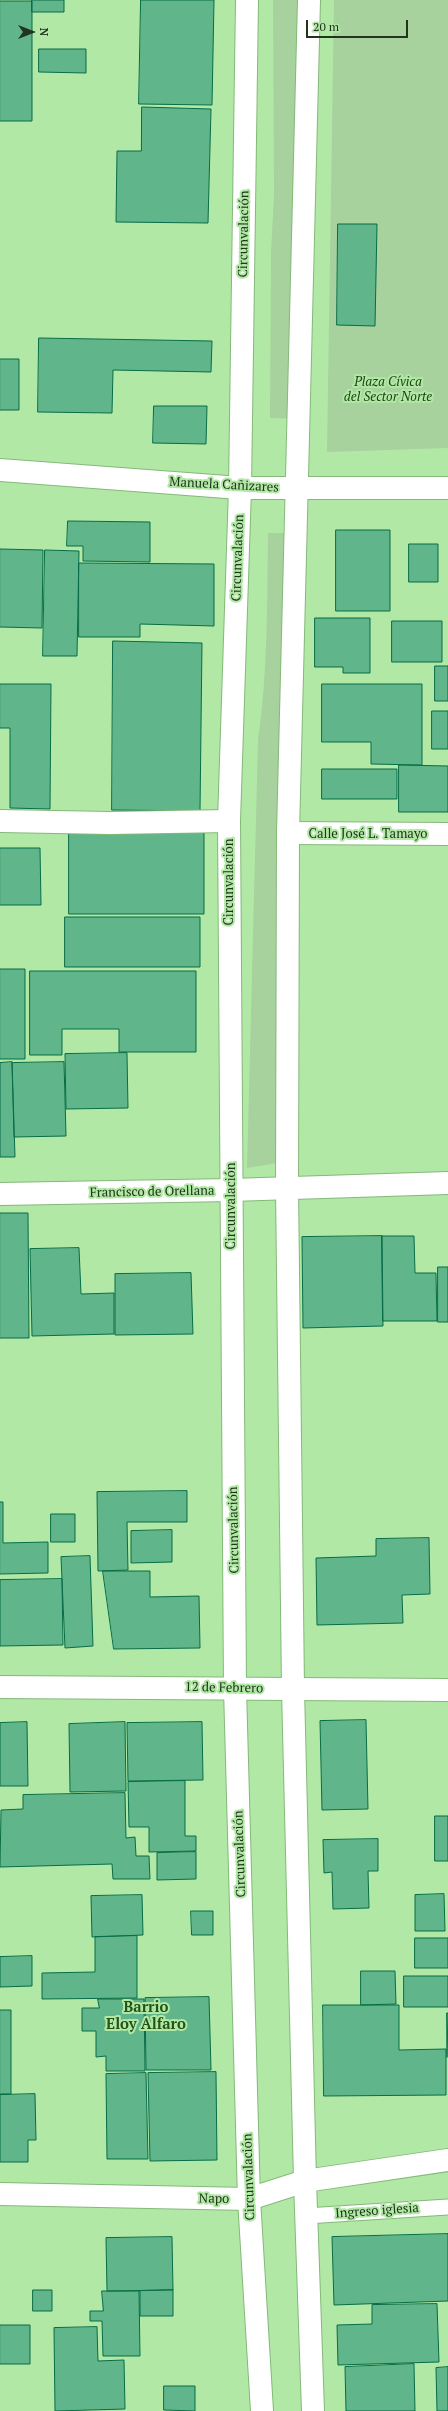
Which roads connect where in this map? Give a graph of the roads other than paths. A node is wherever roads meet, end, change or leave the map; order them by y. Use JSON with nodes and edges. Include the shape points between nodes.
{"nodes":[{"id":1,"x":247,"y":0,"type":"edge"},
{"id":2,"x":309,"y":0,"type":"edge"},
{"id":3,"x":0,"y":470,"type":"edge"},
{"id":4,"x":240,"y":488,"type":"junction"},
{"id":5,"x":298,"y":488,"type":"junction"},
{"id":6,"x":448,"y":488,"type":"edge"},
{"id":7,"x":0,"y":821,"type":"edge"},
{"id":8,"x":229,"y":821,"type":"junction"},
{"id":9,"x":288,"y":834,"type":"junction"},
{"id":10,"x":448,"y":834,"type":"edge"},
{"id":11,"x":448,"y":1183,"type":"edge"},
{"id":12,"x":287,"y":1188,"type":"junction"},
{"id":13,"x":231,"y":1190,"type":"junction"},
{"id":14,"x":0,"y":1194,"type":"edge"},
{"id":15,"x":0,"y":1687,"type":"edge"},
{"id":16,"x":235,"y":1688,"type":"junction"},
{"id":17,"x":293,"y":1689,"type":"junction"},
{"id":18,"x":448,"y":1690,"type":"edge"},
{"id":19,"x":448,"y":2160,"type":"edge"},
{"id":20,"x":304,"y":2181,"type":"junction"},
{"id":21,"x":0,"y":2194,"type":"edge"},
{"id":22,"x":249,"y":2200,"type":"junction"},
{"id":23,"x":448,"y":2207,"type":"edge"},
{"id":24,"x":306,"y":2216,"type":"junction"},
{"id":25,"x":262,"y":2411,"type":"edge"},
{"id":26,"x":313,"y":2411,"type":"edge"}],
"edges":[{"from":1,"to":4,"type":"main road","name":"Circunvalación"},
{"from":2,"to":5,"type":"main road"},
{"from":3,"to":4,"type":"main road","name":"Manuela Cañizares"},
{"from":4,"to":5,"type":"main road","name":"Manuela Cañizares"},
{"from":4,"to":8,"type":"main road","name":"Circunvalación"},
{"from":5,"to":6,"type":"main road","name":"Manuela Cañizares"},
{"from":5,"to":9,"type":"main road"},
{"from":7,"to":8,"type":"main road"},
{"from":8,"to":13,"type":"main road","name":"Circunvalación"},
{"from":9,"to":10,"type":"main road","name":"Calle José L. Tamayo"},
{"from":9,"to":12,"type":"main road"},
{"from":11,"to":12,"type":"main road","name":"Francisco de Orellana"},
{"from":12,"to":13,"type":"main road","name":"Francisco de Orellana"},
{"from":12,"to":17,"type":"main road"},
{"from":13,"to":14,"type":"main road","name":"Francisco de Orellana"},
{"from":13,"to":16,"type":"main road","name":"Circunvalación"},
{"from":15,"to":16,"type":"main road","name":"12 de Febrero"},
{"from":16,"to":17,"type":"main road","name":"12 de Febrero"},
{"from":16,"to":22,"type":"main road","name":"Circunvalación"},
{"from":17,"to":18,"type":"main road","name":"12 de Febrero"},
{"from":17,"to":20,"type":"main road"},
{"from":19,"to":20,"type":"main road","name":"Napo"},
{"from":20,"to":22,"type":"main road","name":"Napo"},
{"from":20,"to":24,"type":"main road"},
{"from":21,"to":22,"type":"main road","name":"Napo"},
{"from":22,"to":25,"type":"main road","name":"Circunvalación"},
{"from":23,"to":24,"type":"lane","name":"Ingreso iglesia"},
{"from":24,"to":26,"type":"main road"}]}
